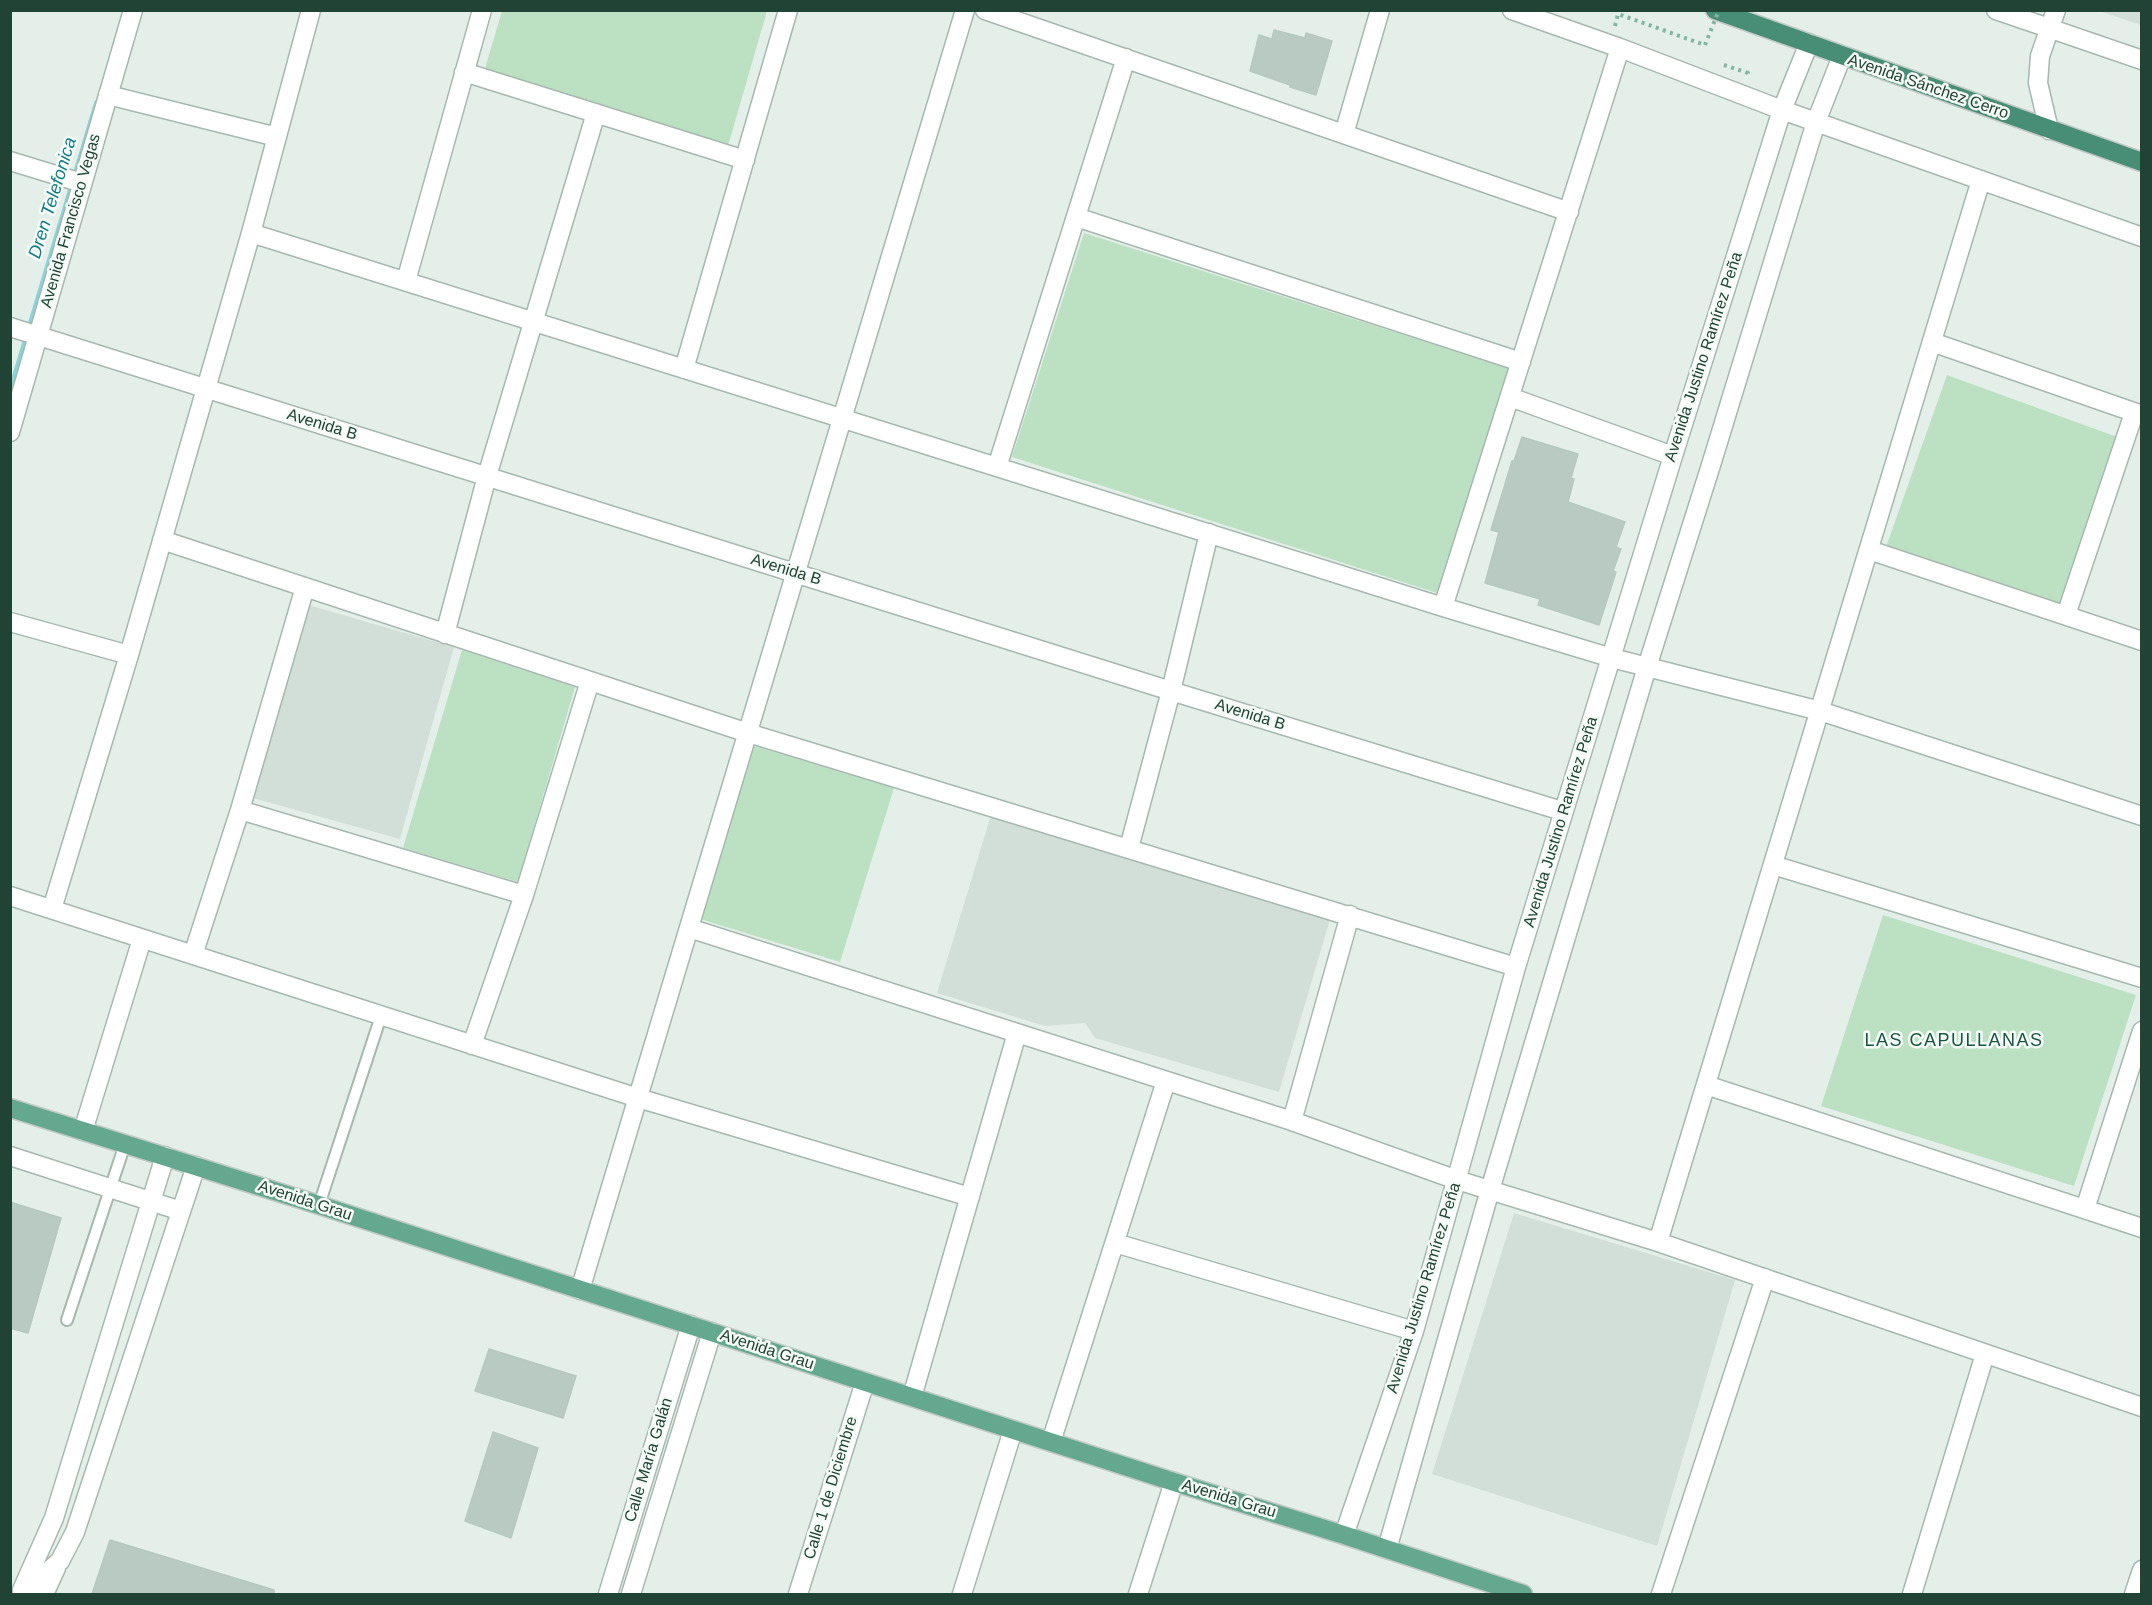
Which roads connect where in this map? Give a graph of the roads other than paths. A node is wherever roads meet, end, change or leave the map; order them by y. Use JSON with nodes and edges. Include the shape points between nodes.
{"nodes":[{"id":1,"x":133,"y":10,"type":"edge"},
{"id":2,"x":311,"y":10,"type":"edge"},
{"id":3,"x":482,"y":10,"type":"edge"},
{"id":4,"x":788,"y":10,"type":"edge"},
{"id":5,"x":965,"y":10,"type":"edge"},
{"id":6,"x":985,"y":10,"type":"edge"},
{"id":7,"x":1380,"y":10,"type":"edge"},
{"id":8,"x":1512,"y":10,"type":"edge"},
{"id":9,"x":1717,"y":10,"type":"edge"},
{"id":10,"x":1996,"y":10,"type":"edge"},
{"id":11,"x":2056,"y":10,"type":"edge"},
{"id":12,"x":2049,"y":29,"type":"junction"},
{"id":13,"x":1809,"y":43,"type":"junction"},
{"id":14,"x":1620,"y":48,"type":"junction"},
{"id":15,"x":1842,"y":56,"type":"junction"},
{"id":16,"x":1126,"y":58,"type":"junction"},
{"id":17,"x":2142,"y":60,"type":"edge"},
{"id":18,"x":464,"y":72,"type":"junction"},
{"id":19,"x":108,"y":95,"type":"junction"},
{"id":20,"x":1782,"y":110,"type":"junction"},
{"id":21,"x":596,"y":114,"type":"junction"},
{"id":22,"x":1816,"y":122,"type":"junction"},
{"id":23,"x":2049,"y":130,"type":"junction"},
{"id":24,"x":1344,"y":134,"type":"junction"},
{"id":25,"x":277,"y":137,"type":"junction"},
{"id":26,"x":745,"y":160,"type":"junction"},
{"id":27,"x":10,"y":161,"type":"edge"},
{"id":28,"x":2142,"y":162,"type":"edge"},
{"id":29,"x":1981,"y":180,"type":"junction"},
{"id":30,"x":82,"y":183,"type":"junction"},
{"id":31,"x":1569,"y":212,"type":"junction"},
{"id":32,"x":1076,"y":217,"type":"junction"},
{"id":33,"x":251,"y":233,"type":"junction"},
{"id":34,"x":2142,"y":237,"type":"edge"},
{"id":35,"x":406,"y":281,"type":"junction"},
{"id":36,"x":533,"y":321,"type":"junction"},
{"id":37,"x":10,"y":327,"type":"edge"},
{"id":38,"x":38,"y":335,"type":"junction"},
{"id":39,"x":1932,"y":342,"type":"junction"},
{"id":40,"x":1521,"y":362,"type":"junction"},
{"id":41,"x":684,"y":369,"type":"junction"},
{"id":42,"x":205,"y":388,"type":"junction"},
{"id":43,"x":1510,"y":397,"type":"junction"},
{"id":44,"x":2138,"y":414,"type":"edge"},
{"id":45,"x":843,"y":418,"type":"junction"},
{"id":46,"x":10,"y":432,"type":"edge"},
{"id":47,"x":1673,"y":456,"type":"junction"},
{"id":48,"x":998,"y":467,"type":"junction"},
{"id":49,"x":488,"y":476,"type":"junction"},
{"id":50,"x":1209,"y":533,"type":"junction"},
{"id":51,"x":162,"y":540,"type":"junction"},
{"id":52,"x":1869,"y":550,"type":"junction"},
{"id":53,"x":796,"y":573,"type":"junction"},
{"id":54,"x":305,"y":587,"type":"junction"},
{"id":55,"x":1443,"y":607,"type":"junction"},
{"id":56,"x":2066,"y":615,"type":"junction"},
{"id":57,"x":10,"y":622,"type":"edge"},
{"id":58,"x":445,"y":634,"type":"junction"},
{"id":59,"x":2142,"y":640,"type":"edge"},
{"id":60,"x":129,"y":655,"type":"junction"},
{"id":61,"x":1612,"y":657,"type":"junction"},
{"id":62,"x":1647,"y":667,"type":"junction"},
{"id":63,"x":590,"y":681,"type":"junction"},
{"id":64,"x":1171,"y":691,"type":"junction"},
{"id":65,"x":1820,"y":711,"type":"junction"},
{"id":66,"x":748,"y":733,"type":"junction"},
{"id":67,"x":240,"y":810,"type":"junction"},
{"id":68,"x":1563,"y":811,"type":"junction"},
{"id":69,"x":2142,"y":816,"type":"edge"},
{"id":70,"x":1129,"y":848,"type":"junction"},
{"id":71,"x":1773,"y":865,"type":"junction"},
{"id":72,"x":524,"y":895,"type":"junction"},
{"id":73,"x":10,"y":896,"type":"edge"},
{"id":74,"x":52,"y":909,"type":"junction"},
{"id":75,"x":1350,"y":915,"type":"junction"},
{"id":76,"x":689,"y":928,"type":"junction"},
{"id":77,"x":142,"y":939,"type":"junction"},
{"id":78,"x":193,"y":955,"type":"junction"},
{"id":79,"x":1516,"y":967,"type":"junction"},
{"id":80,"x":2142,"y":978,"type":"edge"},
{"id":81,"x":381,"y":1016,"type":"junction"},
{"id":82,"x":2142,"y":1031,"type":"edge"},
{"id":83,"x":1017,"y":1034,"type":"junction"},
{"id":84,"x":472,"y":1045,"type":"junction"},
{"id":85,"x":1166,"y":1081,"type":"junction"},
{"id":86,"x":1706,"y":1085,"type":"junction"},
{"id":87,"x":638,"y":1098,"type":"junction"},
{"id":88,"x":10,"y":1108,"type":"edge"},
{"id":89,"x":1292,"y":1121,"type":"junction"},
{"id":90,"x":83,"y":1131,"type":"junction"},
{"id":91,"x":125,"y":1144,"type":"junction"},
{"id":92,"x":10,"y":1156,"type":"edge"},
{"id":93,"x":165,"y":1156,"type":"junction"},
{"id":94,"x":196,"y":1166,"type":"junction"},
{"id":95,"x":1457,"y":1180,"type":"junction"},
{"id":96,"x":110,"y":1189,"type":"junction"},
{"id":97,"x":1490,"y":1190,"type":"junction"},
{"id":98,"x":970,"y":1197,"type":"junction"},
{"id":99,"x":152,"y":1202,"type":"junction"},
{"id":100,"x":319,"y":1205,"type":"junction"},
{"id":101,"x":2085,"y":1209,"type":"junction"},
{"id":102,"x":181,"y":1211,"type":"junction"},
{"id":103,"x":2142,"y":1228,"type":"edge"},
{"id":104,"x":1658,"y":1242,"type":"junction"},
{"id":105,"x":1114,"y":1243,"type":"junction"},
{"id":106,"x":1765,"y":1278,"type":"junction"},
{"id":107,"x":580,"y":1290,"type":"junction"},
{"id":108,"x":67,"y":1320,"type":"dead end"},
{"id":109,"x":691,"y":1325,"type":"junction"},
{"id":110,"x":1414,"y":1331,"type":"junction"},
{"id":111,"x":712,"y":1332,"type":"junction"},
{"id":112,"x":1985,"y":1354,"type":"junction"},
{"id":113,"x":865,"y":1382,"type":"junction"},
{"id":114,"x":912,"y":1397,"type":"junction"},
{"id":115,"x":2142,"y":1407,"type":"edge"},
{"id":116,"x":1013,"y":1430,"type":"junction"},
{"id":117,"x":1051,"y":1442,"type":"junction"},
{"id":118,"x":1174,"y":1482,"type":"junction"},
{"id":119,"x":1344,"y":1535,"type":"junction"},
{"id":120,"x":1387,"y":1549,"type":"junction"},
{"id":121,"x":60,"y":1561,"type":"junction"},
{"id":122,"x":21,"y":1594,"type":"edge"},
{"id":123,"x":44,"y":1594,"type":"edge"},
{"id":124,"x":608,"y":1594,"type":"edge"},
{"id":125,"x":631,"y":1594,"type":"edge"},
{"id":126,"x":798,"y":1594,"type":"edge"},
{"id":127,"x":962,"y":1594,"type":"edge"},
{"id":128,"x":1138,"y":1594,"type":"edge"},
{"id":129,"x":1522,"y":1594,"type":"edge"},
{"id":130,"x":1661,"y":1594,"type":"edge"},
{"id":131,"x":1912,"y":1594,"type":"edge"}],
"edges":[{"from":1,"to":19,"type":"street","name":"Avenida Francisco Vegas"},
{"from":2,"to":25,"type":"street"},
{"from":3,"to":18,"type":"street"},
{"from":4,"to":26,"type":"street"},
{"from":5,"to":45,"type":"street"},
{"from":6,"to":16,"type":"street"},
{"from":7,"to":24,"type":"street"},
{"from":8,"to":14,"type":"street"},
{"from":9,"to":13,"type":"highway","name":"Avenida Sánchez Cerro"},
{"from":10,"to":12,"type":"street"},
{"from":11,"to":12,"type":"street"},
{"from":12,"to":17,"type":"street"},
{"from":12,"to":23,"type":"street","via":[[2040,56],[2038,83]]},
{"from":13,"to":15,"type":"highway","name":"Avenida Sánchez Cerro"},
{"from":13,"to":20,"type":"street","name":"Avenida Justino Ramírez Peña"},
{"from":14,"to":20,"type":"street"},
{"from":14,"to":31,"type":"street"},
{"from":15,"to":22,"type":"street","name":"Avenida Justino Ramírez Peña"},
{"from":15,"to":23,"type":"highway","name":"Avenida Sánchez Cerro"},
{"from":16,"to":24,"type":"street"},
{"from":16,"to":32,"type":"street"},
{"from":18,"to":21,"type":"street"},
{"from":18,"to":35,"type":"street"},
{"from":19,"to":25,"type":"street"},
{"from":19,"to":30,"type":"street","name":"Avenida Francisco Vegas"},
{"from":20,"to":22,"type":"street"},
{"from":20,"to":47,"type":"street","name":"Avenida Justino Ramírez Peña"},
{"from":21,"to":26,"type":"street"},
{"from":21,"to":36,"type":"street"},
{"from":22,"to":29,"type":"street"},
{"from":22,"to":62,"type":"street","name":"Avenida Justino Ramírez Peña"},
{"from":23,"to":28,"type":"highway","name":"Avenida Sánchez Cerro"},
{"from":24,"to":31,"type":"street"},
{"from":25,"to":33,"type":"street"},
{"from":26,"to":41,"type":"street"},
{"from":27,"to":30,"type":"street"},
{"from":29,"to":34,"type":"street"},
{"from":29,"to":39,"type":"street"},
{"from":30,"to":38,"type":"street","name":"Avenida Francisco Vegas"},
{"from":31,"to":40,"type":"street"},
{"from":32,"to":40,"type":"street"},
{"from":32,"to":48,"type":"street"},
{"from":33,"to":35,"type":"street"},
{"from":33,"to":42,"type":"street"},
{"from":35,"to":36,"type":"street"},
{"from":36,"to":41,"type":"street"},
{"from":36,"to":49,"type":"street"},
{"from":37,"to":38,"type":"street","name":"Avenida B"},
{"from":38,"to":42,"type":"street","name":"Avenida B"},
{"from":38,"to":46,"type":"street","name":"Avenida Francisco Vegas"},
{"from":39,"to":44,"type":"street"},
{"from":39,"to":52,"type":"street"},
{"from":40,"to":43,"type":"street"},
{"from":41,"to":45,"type":"street"},
{"from":42,"to":49,"type":"street","name":"Avenida B"},
{"from":42,"to":51,"type":"street"},
{"from":43,"to":47,"type":"street"},
{"from":43,"to":55,"type":"street"},
{"from":44,"to":56,"type":"street"},
{"from":45,"to":48,"type":"street"},
{"from":45,"to":53,"type":"street"},
{"from":47,"to":61,"type":"street","name":"Avenida Justino Ramírez Peña"},
{"from":48,"to":50,"type":"street"},
{"from":49,"to":53,"type":"street","name":"Avenida B"},
{"from":49,"to":58,"type":"street"},
{"from":50,"to":55,"type":"street"},
{"from":50,"to":64,"type":"street"},
{"from":51,"to":54,"type":"street"},
{"from":51,"to":60,"type":"street"},
{"from":52,"to":56,"type":"street"},
{"from":52,"to":65,"type":"street"},
{"from":53,"to":64,"type":"street","name":"Avenida B"},
{"from":53,"to":66,"type":"street"},
{"from":54,"to":58,"type":"street"},
{"from":54,"to":67,"type":"street"},
{"from":55,"to":61,"type":"street"},
{"from":56,"to":59,"type":"street"},
{"from":57,"to":60,"type":"street"},
{"from":58,"to":63,"type":"street"},
{"from":60,"to":74,"type":"street"},
{"from":61,"to":62,"type":"street"},
{"from":61,"to":68,"type":"street","name":"Avenida Justino Ramírez Peña"},
{"from":62,"to":65,"type":"street"},
{"from":62,"to":97,"type":"street","name":"Avenida Justino Ramírez Peña"},
{"from":63,"to":66,"type":"street"},
{"from":63,"to":72,"type":"street"},
{"from":64,"to":68,"type":"street","name":"Avenida B"},
{"from":64,"to":70,"type":"street"},
{"from":65,"to":69,"type":"street"},
{"from":65,"to":71,"type":"street"},
{"from":66,"to":70,"type":"street"},
{"from":66,"to":76,"type":"street"},
{"from":67,"to":72,"type":"street"},
{"from":67,"to":78,"type":"street"},
{"from":68,"to":79,"type":"street","name":"Avenida Justino Ramírez Peña"},
{"from":70,"to":75,"type":"street"},
{"from":71,"to":80,"type":"street"},
{"from":71,"to":86,"type":"street"},
{"from":72,"to":84,"type":"street"},
{"from":73,"to":74,"type":"street"},
{"from":74,"to":77,"type":"street"},
{"from":75,"to":79,"type":"street"},
{"from":75,"to":89,"type":"street"},
{"from":76,"to":83,"type":"street"},
{"from":76,"to":87,"type":"street"},
{"from":77,"to":78,"type":"street"},
{"from":77,"to":90,"type":"street"},
{"from":78,"to":81,"type":"street"},
{"from":79,"to":95,"type":"street","name":"Avenida Justino Ramírez Peña"},
{"from":81,"to":84,"type":"street"},
{"from":81,"to":100,"type":"lane"},
{"from":82,"to":101,"type":"street"},
{"from":83,"to":85,"type":"street"},
{"from":83,"to":98,"type":"street"},
{"from":84,"to":87,"type":"street"},
{"from":85,"to":89,"type":"street"},
{"from":85,"to":105,"type":"street"},
{"from":86,"to":101,"type":"street"},
{"from":86,"to":104,"type":"street"},
{"from":87,"to":98,"type":"street"},
{"from":87,"to":107,"type":"street"},
{"from":88,"to":90,"type":"main road","name":"Avenida Grau"},
{"from":89,"to":95,"type":"street"},
{"from":90,"to":91,"type":"main road","name":"Avenida Grau"},
{"from":91,"to":93,"type":"main road","name":"Avenida Grau"},
{"from":91,"to":96,"type":"lane"},
{"from":92,"to":96,"type":"street"},
{"from":93,"to":94,"type":"main road","name":"Avenida Grau"},
{"from":93,"to":99,"type":"street"},
{"from":94,"to":100,"type":"main road","name":"Avenida Grau"},
{"from":94,"to":102,"type":"street"},
{"from":95,"to":97,"type":"street"},
{"from":95,"to":110,"type":"street","name":"Avenida Justino Ramírez Peña"},
{"from":96,"to":99,"type":"street"},
{"from":96,"to":108,"type":"lane"},
{"from":97,"to":104,"type":"street"},
{"from":97,"to":120,"type":"street","name":"Avenida Justino Ramírez Peña"},
{"from":98,"to":114,"type":"street"},
{"from":99,"to":102,"type":"street"},
{"from":99,"to":122,"type":"street","via":[[54,1518]]},
{"from":100,"to":107,"type":"main road","name":"Avenida Grau"},
{"from":101,"to":103,"type":"street"},
{"from":102,"to":121,"type":"street","via":[[75,1532]]},
{"from":104,"to":106,"type":"street"},
{"from":105,"to":110,"type":"street"},
{"from":105,"to":117,"type":"street"},
{"from":106,"to":112,"type":"street"},
{"from":106,"to":130,"type":"street"},
{"from":107,"to":109,"type":"main road","name":"Avenida Grau"},
{"from":109,"to":111,"type":"main road","name":"Avenida Grau"},
{"from":109,"to":124,"type":"street","name":"Calle María Galán"},
{"from":110,"to":119,"type":"street","name":"Avenida Justino Ramírez Peña"},
{"from":111,"to":113,"type":"main road","name":"Avenida Grau"},
{"from":111,"to":125,"type":"street","name":"Calle María Galán"},
{"from":112,"to":115,"type":"street"},
{"from":112,"to":131,"type":"street"},
{"from":113,"to":114,"type":"main road","name":"Avenida Grau"},
{"from":113,"to":126,"type":"street","name":"Calle 1 de Diciembre"},
{"from":114,"to":116,"type":"main road","name":"Avenida Grau"},
{"from":116,"to":117,"type":"main road","name":"Avenida Grau"},
{"from":116,"to":127,"type":"street"},
{"from":117,"to":118,"type":"main road","name":"Avenida Grau"},
{"from":118,"to":119,"type":"main road","name":"Avenida Grau"},
{"from":118,"to":128,"type":"street"},
{"from":119,"to":120,"type":"main road","name":"Avenida Grau"},
{"from":120,"to":129,"type":"main road","name":"Avenida Grau"},
{"from":121,"to":122,"type":"street"},
{"from":121,"to":123,"type":"street"}]}
